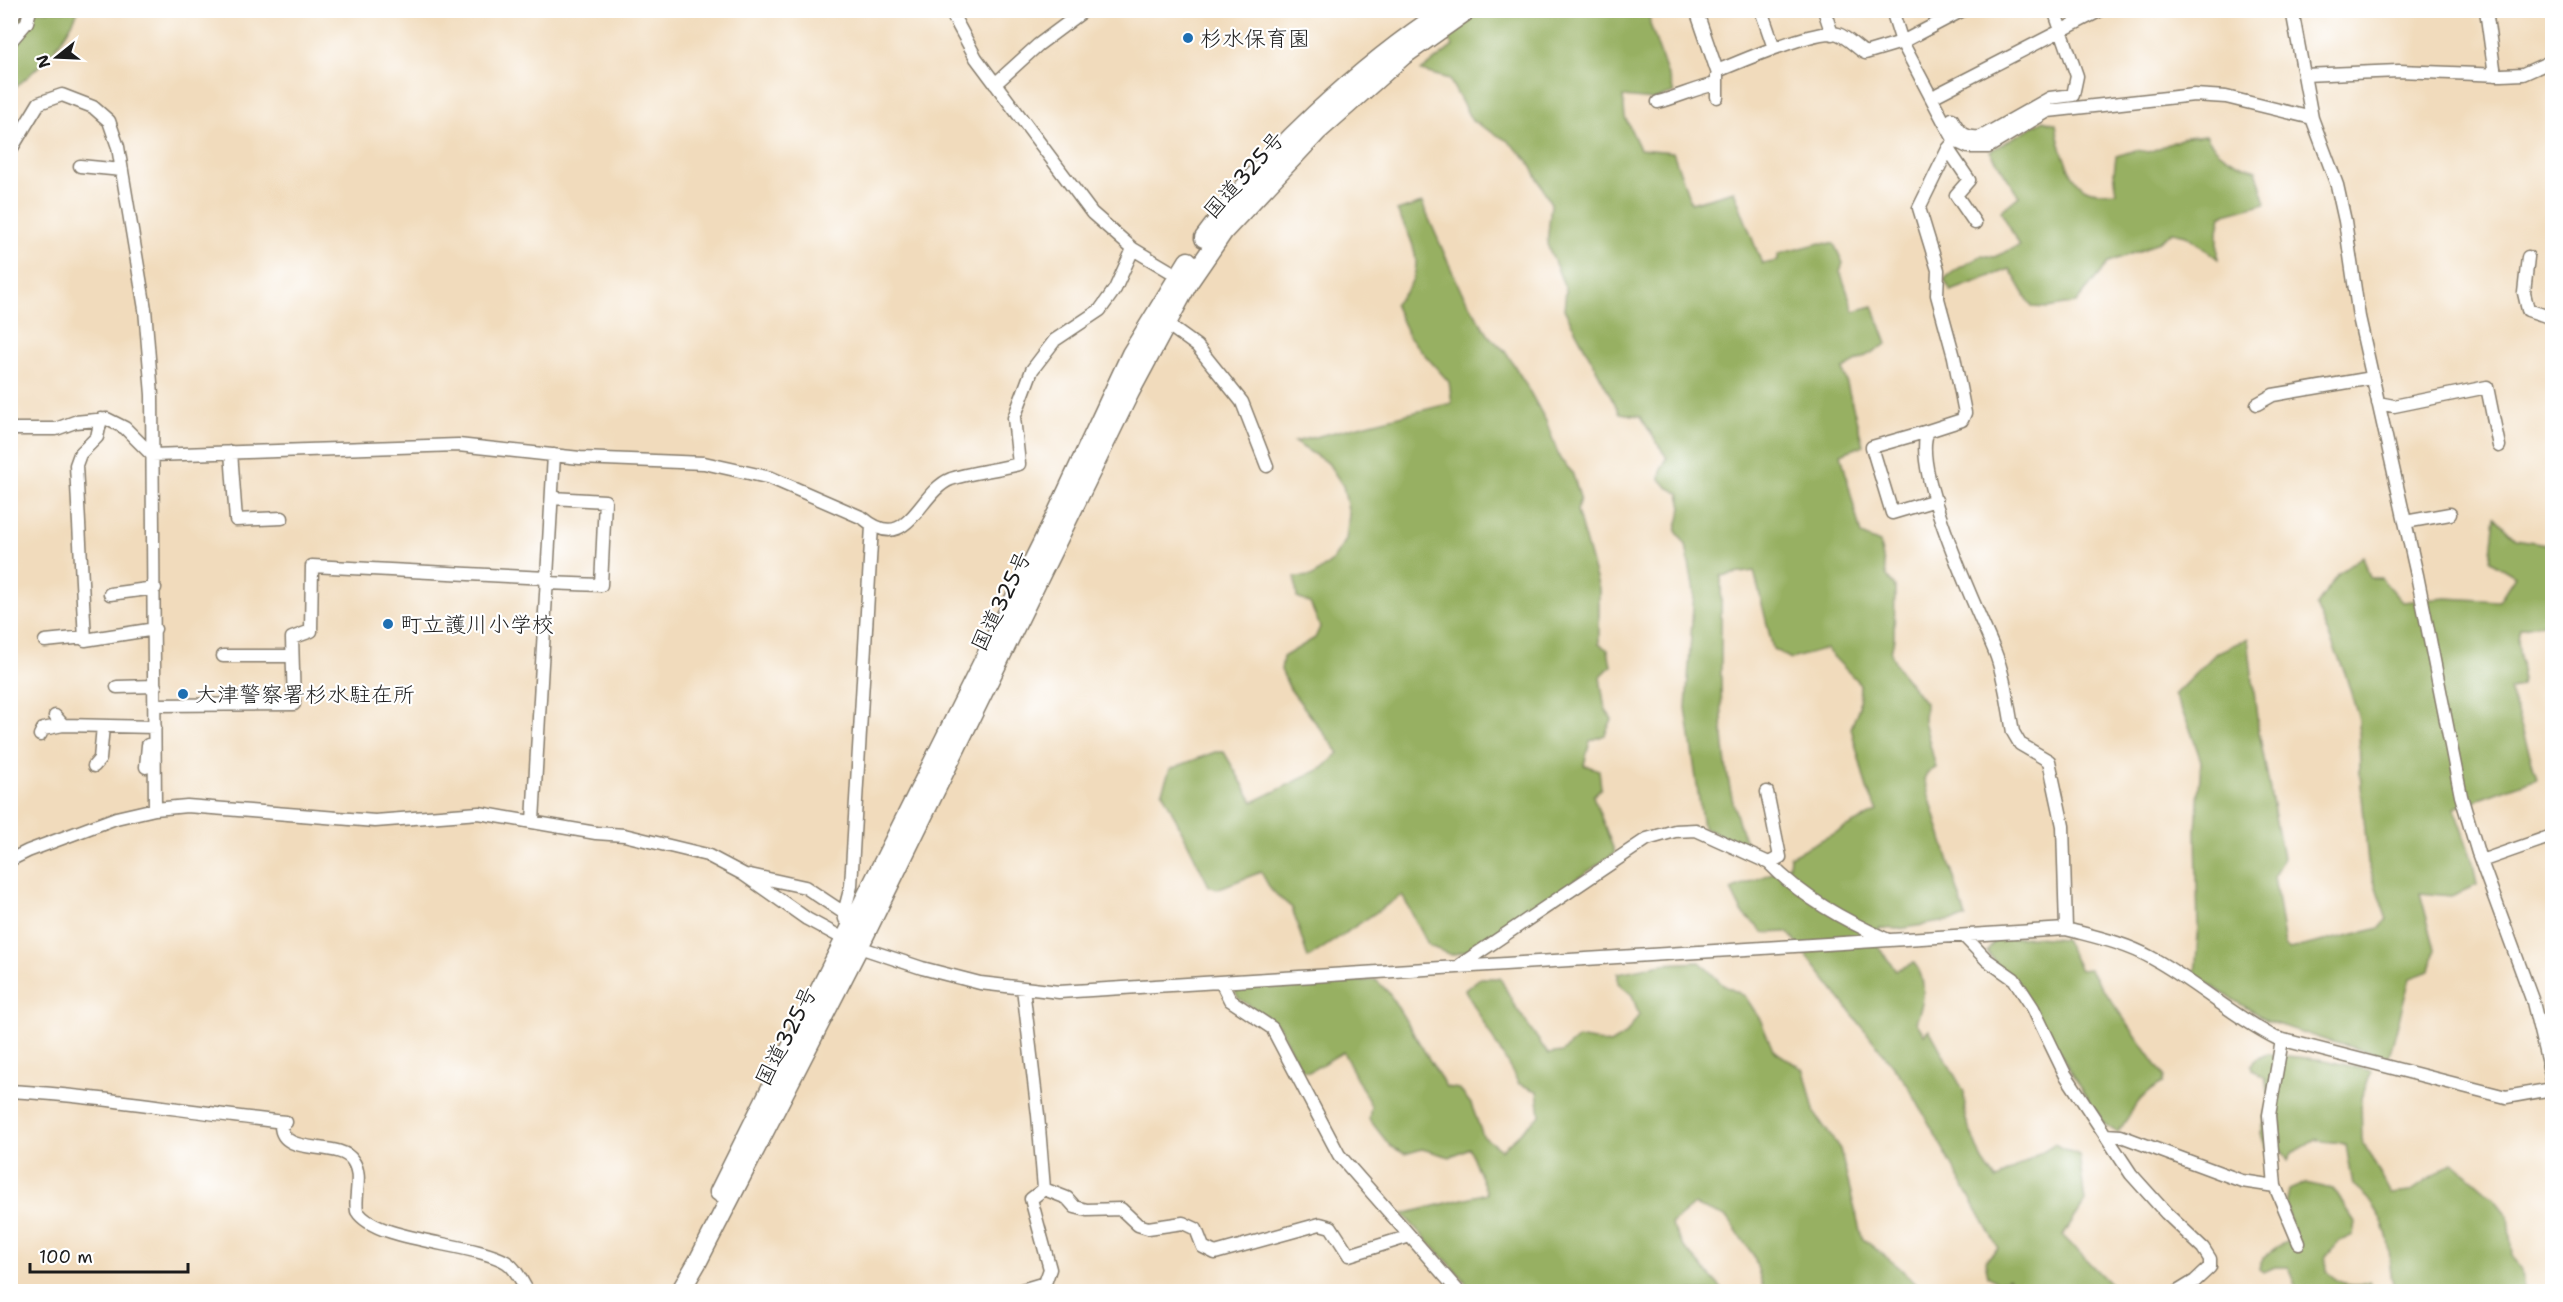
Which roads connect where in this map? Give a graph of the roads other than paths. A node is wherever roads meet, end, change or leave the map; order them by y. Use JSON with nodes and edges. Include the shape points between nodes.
{"nodes":[{"id":1,"x":16,"y":10,"type":"edge"},
{"id":2,"x":30,"y":10,"type":"edge"},
{"id":3,"x":950,"y":10,"type":"edge"},
{"id":4,"x":1085,"y":10,"type":"edge"},
{"id":5,"x":1446,"y":10,"type":"edge"},
{"id":6,"x":1468,"y":10,"type":"edge"},
{"id":7,"x":1696,"y":10,"type":"edge"},
{"id":8,"x":1761,"y":10,"type":"edge"},
{"id":9,"x":1824,"y":10,"type":"edge"},
{"id":10,"x":1892,"y":10,"type":"edge"},
{"id":11,"x":1963,"y":10,"type":"edge"},
{"id":12,"x":2054,"y":10,"type":"edge"},
{"id":13,"x":2101,"y":10,"type":"edge"},
{"id":14,"x":2292,"y":10,"type":"edge"},
{"id":15,"x":2486,"y":10,"type":"edge"},
{"id":16,"x":10,"y":19,"type":"edge"},
{"id":17,"x":2061,"y":29,"type":"junction"},
{"id":18,"x":1832,"y":34,"type":"junction"},
{"id":19,"x":10,"y":42,"type":"edge"},
{"id":20,"x":1902,"y":42,"type":"junction"},
{"id":21,"x":1774,"y":48,"type":"junction"},
{"id":22,"x":2553,"y":62,"type":"edge"},
{"id":23,"x":2304,"y":75,"type":"junction"},
{"id":24,"x":2495,"y":75,"type":"junction"},
{"id":25,"x":1717,"y":78,"type":"junction"},
{"id":26,"x":1923,"y":82,"type":"junction"},
{"id":27,"x":995,"y":84,"type":"junction"},
{"id":28,"x":1938,"y":94,"type":"junction"},
{"id":29,"x":1717,"y":97,"type":"dead end"},
{"id":30,"x":1658,"y":102,"type":"dead end"},
{"id":31,"x":2312,"y":118,"type":"junction"},
{"id":32,"x":1952,"y":145,"type":"junction"},
{"id":33,"x":10,"y":151,"type":"edge"},
{"id":34,"x":80,"y":166,"type":"dead end"},
{"id":35,"x":122,"y":170,"type":"junction"},
{"id":36,"x":1974,"y":223,"type":"dead end"},
{"id":37,"x":1133,"y":249,"type":"junction"},
{"id":38,"x":2528,"y":257,"type":"dead end"},
{"id":39,"x":1183,"y":279,"type":"junction"},
{"id":40,"x":2553,"y":318,"type":"edge"},
{"id":41,"x":1168,"y":325,"type":"junction"},
{"id":42,"x":2372,"y":378,"type":"junction"},
{"id":43,"x":2378,"y":403,"type":"junction"},
{"id":44,"x":2257,"y":404,"type":"dead end"},
{"id":45,"x":101,"y":419,"type":"junction"},
{"id":46,"x":10,"y":429,"type":"edge"},
{"id":47,"x":1928,"y":431,"type":"junction"},
{"id":48,"x":2499,"y":446,"type":"dead end"},
{"id":49,"x":231,"y":452,"type":"junction"},
{"id":50,"x":152,"y":455,"type":"junction"},
{"id":51,"x":554,"y":455,"type":"junction"},
{"id":52,"x":1267,"y":466,"type":"dead end"},
{"id":53,"x":552,"y":498,"type":"junction"},
{"id":54,"x":1936,"y":500,"type":"junction"},
{"id":55,"x":2450,"y":514,"type":"dead end"},
{"id":56,"x":282,"y":518,"type":"dead end"},
{"id":57,"x":2405,"y":522,"type":"junction"},
{"id":58,"x":872,"y":526,"type":"junction"},
{"id":59,"x":546,"y":580,"type":"junction"},
{"id":60,"x":155,"y":588,"type":"junction"},
{"id":61,"x":110,"y":594,"type":"dead end"},
{"id":62,"x":155,"y":629,"type":"junction"},
{"id":63,"x":85,"y":637,"type":"junction"},
{"id":64,"x":45,"y":640,"type":"dead end"},
{"id":65,"x":223,"y":656,"type":"dead end"},
{"id":66,"x":292,"y":656,"type":"junction"},
{"id":67,"x":155,"y":686,"type":"junction"},
{"id":68,"x":117,"y":687,"type":"dead end"},
{"id":69,"x":155,"y":705,"type":"junction"},
{"id":70,"x":103,"y":726,"type":"junction"},
{"id":71,"x":155,"y":729,"type":"junction"},
{"id":72,"x":40,"y":735,"type":"dead end"},
{"id":73,"x":94,"y":766,"type":"dead end"},
{"id":74,"x":146,"y":767,"type":"dead end"},
{"id":75,"x":1767,"y":792,"type":"dead end"},
{"id":76,"x":155,"y":809,"type":"junction"},
{"id":77,"x":533,"y":820,"type":"junction"},
{"id":78,"x":2553,"y":836,"type":"edge"},
{"id":79,"x":10,"y":860,"type":"edge"},
{"id":80,"x":2481,"y":861,"type":"junction"},
{"id":81,"x":1769,"y":863,"type":"junction"},
{"id":82,"x":743,"y":874,"type":"junction"},
{"id":83,"x":2066,"y":929,"type":"junction"},
{"id":84,"x":848,"y":933,"type":"junction"},
{"id":85,"x":1964,"y":936,"type":"junction"},
{"id":86,"x":1891,"y":941,"type":"junction"},
{"id":87,"x":1459,"y":966,"type":"junction"},
{"id":88,"x":1221,"y":982,"type":"junction"},
{"id":89,"x":1023,"y":988,"type":"junction"},
{"id":90,"x":2282,"y":1040,"type":"junction"},
{"id":91,"x":2553,"y":1080,"type":"edge"},
{"id":92,"x":2553,"y":1089,"type":"edge"},
{"id":93,"x":10,"y":1091,"type":"edge"},
{"id":94,"x":2105,"y":1135,"type":"junction"},
{"id":95,"x":2275,"y":1186,"type":"junction"},
{"id":96,"x":1044,"y":1189,"type":"junction"},
{"id":97,"x":1410,"y":1236,"type":"junction"},
{"id":98,"x":2300,"y":1243,"type":"dead end"},
{"id":99,"x":528,"y":1292,"type":"edge"},
{"id":100,"x":666,"y":1292,"type":"edge"},
{"id":101,"x":680,"y":1292,"type":"edge"},
{"id":102,"x":1016,"y":1292,"type":"edge"},
{"id":103,"x":1459,"y":1292,"type":"edge"},
{"id":104,"x":2177,"y":1292,"type":"edge"}],
"edges":[{"from":1,"to":16,"type":"street"},
{"from":2,"to":19,"type":"street","via":[[27,22]]},
{"from":3,"to":27,"type":"street"},
{"from":4,"to":27,"type":"street"},
{"from":5,"to":39,"type":"highway","name":"国道325号","via":[[1407,37],[1314,115],[1223,211]]},
{"from":6,"to":39,"type":"highway","name":"国道325号","via":[[1402,56],[1317,132]]},
{"from":7,"to":25,"type":"street"},
{"from":8,"to":21,"type":"street"},
{"from":9,"to":18,"type":"street"},
{"from":10,"to":20,"type":"street"},
{"from":11,"to":20,"type":"street"},
{"from":12,"to":17,"type":"street"},
{"from":13,"to":17,"type":"street"},
{"from":14,"to":23,"type":"street"},
{"from":15,"to":24,"type":"street"},
{"from":17,"to":28,"type":"street"},
{"from":17,"to":28,"type":"street","via":[[2077,76],[2073,95],[2050,99],[1981,137],[1970,138],[1959,132]]},
{"from":18,"to":20,"type":"street","via":[[1865,53]]},
{"from":18,"to":21,"type":"street"},
{"from":20,"to":26,"type":"street"},
{"from":21,"to":25,"type":"street"},
{"from":22,"to":24,"type":"street","via":[[2523,74]]},
{"from":23,"to":24,"type":"street","via":[[2399,71]]},
{"from":23,"to":31,"type":"street"},
{"from":25,"to":29,"type":"street"},
{"from":25,"to":30,"type":"street"},
{"from":26,"to":28,"type":"street"},
{"from":26,"to":32,"type":"street"},
{"from":27,"to":37,"type":"street","via":[[1080,199],[1105,227]]},
{"from":31,"to":32,"type":"street","via":[[2226,97],[2194,95],[2048,111],[1988,147]]},
{"from":31,"to":42,"type":"street","via":[[2345,221]]},
{"from":32,"to":36,"type":"street","via":[[1969,180],[1956,195]]},
{"from":32,"to":47,"type":"street","via":[[1919,208],[1938,270],[1937,295],[1965,413],[1962,420]]},
{"from":33,"to":35,"type":"street","via":[[39,103],[62,95],[93,107],[109,121]]},
{"from":34,"to":35,"type":"street"},
{"from":35,"to":50,"type":"street","via":[[145,309]]},
{"from":37,"to":39,"type":"street"},
{"from":37,"to":58,"type":"street","via":[[1115,289],[1100,310],[1055,340],[1032,370],[1014,418],[1019,464],[951,479],[935,489],[911,521],[900,527]]},
{"from":38,"to":40,"type":"street","via":[[2523,293],[2528,310]]},
{"from":39,"to":41,"type":"highway","name":"国道325号"},
{"from":39,"to":84,"type":"highway","name":"国道325号","via":[[1131,354],[1060,507]]},
{"from":41,"to":52,"type":"street","via":[[1197,346],[1242,402]]},
{"from":41,"to":84,"type":"highway","name":"国道325号"},
{"from":42,"to":43,"type":"street"},
{"from":42,"to":44,"type":"street","via":[[2272,395]]},
{"from":43,"to":48,"type":"street","via":[[2394,406],[2487,387]]},
{"from":43,"to":57,"type":"street"},
{"from":45,"to":46,"type":"street","via":[[56,429]]},
{"from":45,"to":50,"type":"street","via":[[125,428]]},
{"from":45,"to":63,"type":"street","via":[[97,437],[80,454],[76,465]]},
{"from":47,"to":54,"type":"street","via":[[1924,453]]},
{"from":47,"to":54,"type":"street","via":[[1872,447],[1892,513]]},
{"from":49,"to":50,"type":"street"},
{"from":49,"to":51,"type":"street","via":[[458,445]]},
{"from":49,"to":56,"type":"street","via":[[236,520]]},
{"from":50,"to":60,"type":"street"},
{"from":51,"to":53,"type":"street"},
{"from":51,"to":58,"type":"street","via":[[704,463],[736,469],[815,496]]},
{"from":53,"to":59,"type":"street"},
{"from":53,"to":59,"type":"street","via":[[605,501],[601,585]]},
{"from":54,"to":83,"type":"street","via":[[1947,539],[1995,654],[2013,732],[2020,744],[2049,761],[2063,826]]},
{"from":55,"to":57,"type":"street"},
{"from":57,"to":80,"type":"street","via":[[2461,796]]},
{"from":58,"to":84,"type":"street"},
{"from":59,"to":66,"type":"street","via":[[312,566],[311,631],[292,638]]},
{"from":59,"to":77,"type":"street"},
{"from":60,"to":61,"type":"street"},
{"from":60,"to":62,"type":"street"},
{"from":62,"to":63,"type":"street"},
{"from":62,"to":67,"type":"street"},
{"from":63,"to":64,"type":"street"},
{"from":65,"to":66,"type":"street"},
{"from":66,"to":69,"type":"street","via":[[294,704]]},
{"from":67,"to":68,"type":"street"},
{"from":67,"to":69,"type":"street"},
{"from":69,"to":71,"type":"street"},
{"from":70,"to":71,"type":"street"},
{"from":70,"to":72,"type":"street","via":[[59,721],[43,729]]},
{"from":70,"to":73,"type":"street","via":[[100,759]]},
{"from":71,"to":74,"type":"street","via":[[148,740]]},
{"from":71,"to":76,"type":"street"},
{"from":75,"to":81,"type":"street","via":[[1780,857]]},
{"from":76,"to":77,"type":"street","via":[[187,806],[375,821],[479,813]]},
{"from":76,"to":79,"type":"street","via":[[116,818]]},
{"from":77,"to":82,"type":"street","via":[[680,848],[707,855]]},
{"from":78,"to":80,"type":"street"},
{"from":80,"to":91,"type":"street","via":[[2534,1002]]},
{"from":81,"to":86,"type":"street","via":[[1788,883],[1818,904]]},
{"from":81,"to":87,"type":"street","via":[[1696,830],[1647,839]]},
{"from":82,"to":84,"type":"street","via":[[807,919]]},
{"from":82,"to":84,"type":"street","via":[[805,887]]},
{"from":83,"to":85,"type":"street"},
{"from":83,"to":90,"type":"street","via":[[2122,944],[2152,958],[2248,1024]]},
{"from":84,"to":89,"type":"street","via":[[922,968],[980,983]]},
{"from":84,"to":100,"type":"highway","name":"国道325号"},
{"from":84,"to":101,"type":"highway","name":"国道325号","via":[[698,1261]]},
{"from":85,"to":86,"type":"street"},
{"from":85,"to":94,"type":"street","via":[[1987,960],[2014,979],[2065,1074]]},
{"from":86,"to":87,"type":"street"},
{"from":87,"to":88,"type":"street"},
{"from":88,"to":89,"type":"street","via":[[1059,992]]},
{"from":88,"to":97,"type":"street","via":[[1230,1000],[1272,1028],[1339,1155]]},
{"from":89,"to":96,"type":"street"},
{"from":90,"to":92,"type":"street","via":[[2506,1097]]},
{"from":90,"to":95,"type":"street","via":[[2270,1115]]},
{"from":93,"to":99,"type":"street","via":[[103,1097],[286,1122],[281,1129],[291,1142],[352,1158],[358,1177],[357,1211],[370,1224],[506,1262]]},
{"from":94,"to":95,"type":"street","via":[[2121,1136],[2242,1181]]},
{"from":94,"to":104,"type":"street","via":[[2131,1174],[2166,1214],[2204,1248],[2210,1259],[2210,1267]]},
{"from":95,"to":98,"type":"street"},
{"from":96,"to":97,"type":"street","via":[[1067,1198],[1075,1207],[1121,1209],[1138,1225],[1148,1228],[1183,1223],[1196,1229],[1203,1247],[1215,1253],[1320,1224],[1331,1227],[1349,1255]]},
{"from":96,"to":102,"type":"street","via":[[1031,1200],[1050,1269],[1045,1283]]},
{"from":97,"to":103,"type":"street"}]}
